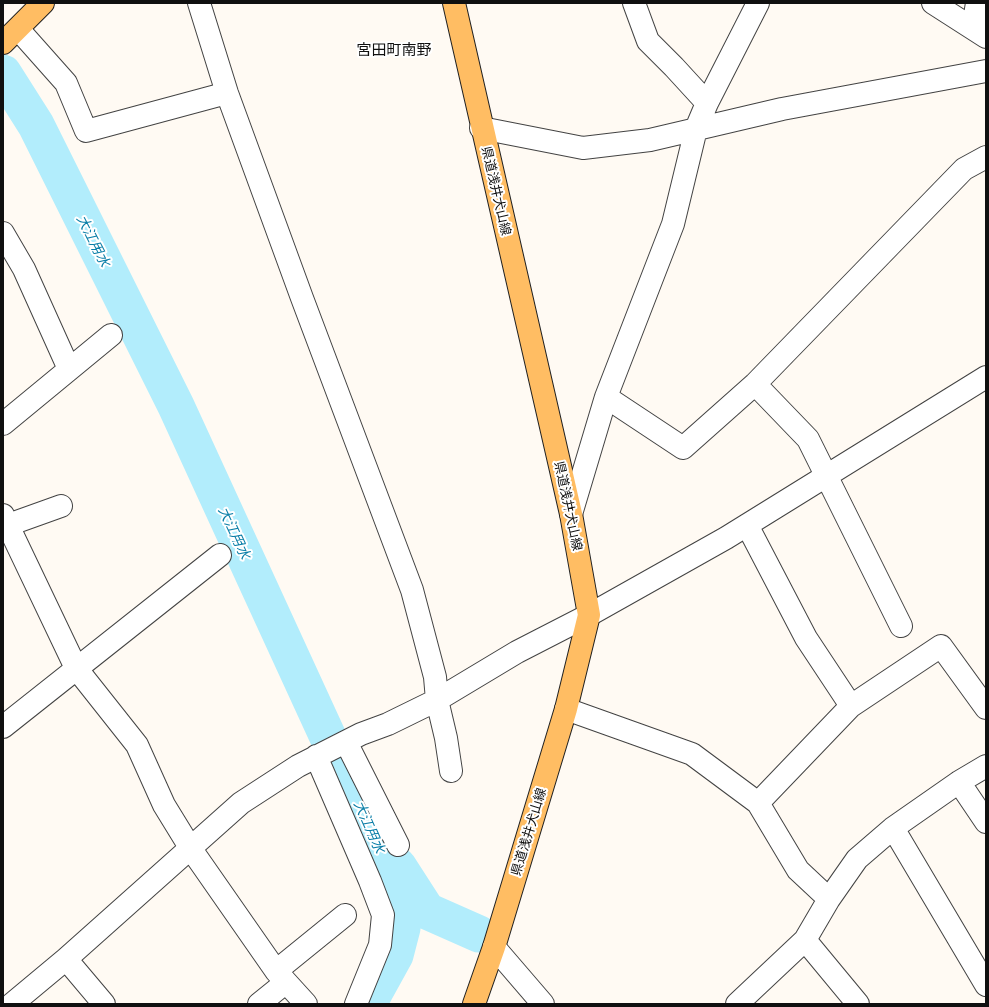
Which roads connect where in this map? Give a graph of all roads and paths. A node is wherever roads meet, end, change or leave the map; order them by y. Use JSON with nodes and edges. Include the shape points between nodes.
{"nodes":[{"id":1,"x":43,"y":3,"type":"edge"},
{"id":2,"x":199,"y":3,"type":"edge"},
{"id":3,"x":454,"y":3,"type":"edge"},
{"id":4,"x":634,"y":3,"type":"edge"},
{"id":5,"x":758,"y":3,"type":"edge"},
{"id":6,"x":933,"y":3,"type":"edge"},
{"id":7,"x":977,"y":3,"type":"edge"},
{"id":8,"x":979,"y":33,"type":"edge"},
{"id":9,"x":10,"y":36,"type":"edge"},
{"id":10,"x":986,"y":71,"type":"edge"},
{"id":11,"x":227,"y":93,"type":"junction"},
{"id":12,"x":707,"y":103,"type":"junction"},
{"id":13,"x":481,"y":128,"type":"junction"},
{"id":14,"x":696,"y":129,"type":"junction"},
{"id":15,"x":986,"y":157,"type":"edge"},
{"id":16,"x":3,"y":233,"type":"edge"},
{"id":17,"x":111,"y":334,"type":"dead end"},
{"id":18,"x":69,"y":369,"type":"junction"},
{"id":19,"x":986,"y":377,"type":"edge"},
{"id":20,"x":755,"y":384,"type":"junction"},
{"id":21,"x":606,"y":397,"type":"junction"},
{"id":22,"x":3,"y":424,"type":"edge"},
{"id":23,"x":827,"y":476,"type":"junction"},
{"id":24,"x":61,"y":506,"type":"dead end"},
{"id":25,"x":571,"y":514,"type":"junction"},
{"id":26,"x":5,"y":520,"type":"edge"},
{"id":27,"x":747,"y":525,"type":"junction"},
{"id":28,"x":220,"y":555,"type":"dead end"},
{"id":29,"x":589,"y":615,"type":"junction"},
{"id":30,"x":901,"y":626,"type":"dead end"},
{"id":31,"x":76,"y":668,"type":"junction"},
{"id":32,"x":437,"y":700,"type":"junction"},
{"id":33,"x":851,"y":706,"type":"junction"},
{"id":34,"x":986,"y":708,"type":"edge"},
{"id":35,"x":566,"y":709,"type":"junction"},
{"id":36,"x":3,"y":727,"type":"edge"},
{"id":37,"x":345,"y":742,"type":"junction"},
{"id":38,"x":317,"y":756,"type":"junction"},
{"id":39,"x":986,"y":766,"type":"edge"},
{"id":40,"x":451,"y":771,"type":"dead end"},
{"id":41,"x":959,"y":782,"type":"junction"},
{"id":42,"x":758,"y":803,"type":"junction"},
{"id":43,"x":986,"y":822,"type":"edge"},
{"id":44,"x":893,"y":828,"type":"junction"},
{"id":45,"x":398,"y":845,"type":"dead end"},
{"id":46,"x":190,"y":849,"type":"junction"},
{"id":47,"x":829,"y":899,"type":"junction"},
{"id":48,"x":345,"y":915,"type":"dead end"},
{"id":49,"x":805,"y":940,"type":"junction"},
{"id":50,"x":494,"y":947,"type":"junction"},
{"id":51,"x":66,"y":959,"type":"junction"},
{"id":52,"x":281,"y":977,"type":"junction"},
{"id":53,"x":986,"y":985,"type":"edge"},
{"id":54,"x":12,"y":1004,"type":"edge"},
{"id":55,"x":104,"y":1004,"type":"edge"},
{"id":56,"x":259,"y":1004,"type":"edge"},
{"id":57,"x":306,"y":1004,"type":"edge"},
{"id":58,"x":356,"y":1004,"type":"edge"},
{"id":59,"x":474,"y":1004,"type":"edge"},
{"id":60,"x":543,"y":1004,"type":"edge"},
{"id":61,"x":737,"y":1004,"type":"edge"},
{"id":62,"x":858,"y":1004,"type":"edge"}],
"edges":[{"from":1,"to":9,"type":"main road"},
{"from":2,"to":11,"type":"street"},
{"from":3,"to":13,"type":"main road","name":"県道浅井犬山線"},
{"from":4,"to":12,"type":"street","via":[[648,41]]},
{"from":5,"to":12,"type":"street"},
{"from":6,"to":8,"type":"street"},
{"from":7,"to":8,"type":"street"},
{"from":9,"to":11,"type":"street","via":[[66,83],[86,131]]},
{"from":10,"to":14,"type":"street","via":[[782,109]]},
{"from":11,"to":32,"type":"street","via":[[412,590],[435,677]]},
{"from":12,"to":14,"type":"street"},
{"from":13,"to":14,"type":"street","via":[[582,148],[650,140]]},
{"from":13,"to":25,"type":"main road","name":"県道浅井犬山線"},
{"from":14,"to":21,"type":"street","via":[[673,224]]},
{"from":15,"to":20,"type":"street","via":[[964,169]]},
{"from":16,"to":18,"type":"street","via":[[24,269]]},
{"from":17,"to":18,"type":"street"},
{"from":18,"to":22,"type":"street"},
{"from":19,"to":23,"type":"street"},
{"from":20,"to":21,"type":"street","via":[[683,448]]},
{"from":20,"to":23,"type":"street","via":[[808,438]]},
{"from":21,"to":25,"type":"street"},
{"from":23,"to":27,"type":"street"},
{"from":23,"to":30,"type":"street"},
{"from":24,"to":26,"type":"street"},
{"from":25,"to":29,"type":"main road","name":"県道浅井犬山線"},
{"from":26,"to":31,"type":"street"},
{"from":27,"to":29,"type":"street"},
{"from":27,"to":33,"type":"street","via":[[806,638]]},
{"from":28,"to":31,"type":"street"},
{"from":29,"to":32,"type":"street","via":[[517,652]]},
{"from":29,"to":35,"type":"main road","name":"県道浅井犬山線"},
{"from":31,"to":36,"type":"street"},
{"from":31,"to":46,"type":"street","via":[[137,745],[164,805]]},
{"from":32,"to":37,"type":"street"},
{"from":32,"to":40,"type":"street"},
{"from":33,"to":34,"type":"street","via":[[941,646]]},
{"from":33,"to":42,"type":"street"},
{"from":35,"to":42,"type":"street","via":[[692,754]]},
{"from":35,"to":50,"type":"main road","name":"県道浅井犬山線"},
{"from":37,"to":38,"type":"street"},
{"from":37,"to":45,"type":"street"},
{"from":38,"to":46,"type":"street","via":[[241,802]]},
{"from":38,"to":58,"type":"street","via":[[383,915],[380,945]]},
{"from":39,"to":41,"type":"street"},
{"from":41,"to":43,"type":"street"},
{"from":41,"to":44,"type":"street"},
{"from":42,"to":47,"type":"street","via":[[798,870]]},
{"from":44,"to":47,"type":"street","via":[[857,859]]},
{"from":44,"to":53,"type":"street"},
{"from":46,"to":51,"type":"street"},
{"from":46,"to":52,"type":"street"},
{"from":47,"to":49,"type":"street"},
{"from":48,"to":52,"type":"street"},
{"from":49,"to":61,"type":"street"},
{"from":49,"to":62,"type":"street"},
{"from":50,"to":59,"type":"main road","name":"県道浅井犬山線"},
{"from":50,"to":60,"type":"street"},
{"from":51,"to":54,"type":"street"},
{"from":51,"to":55,"type":"street"},
{"from":52,"to":56,"type":"street"},
{"from":52,"to":57,"type":"street"}]}
